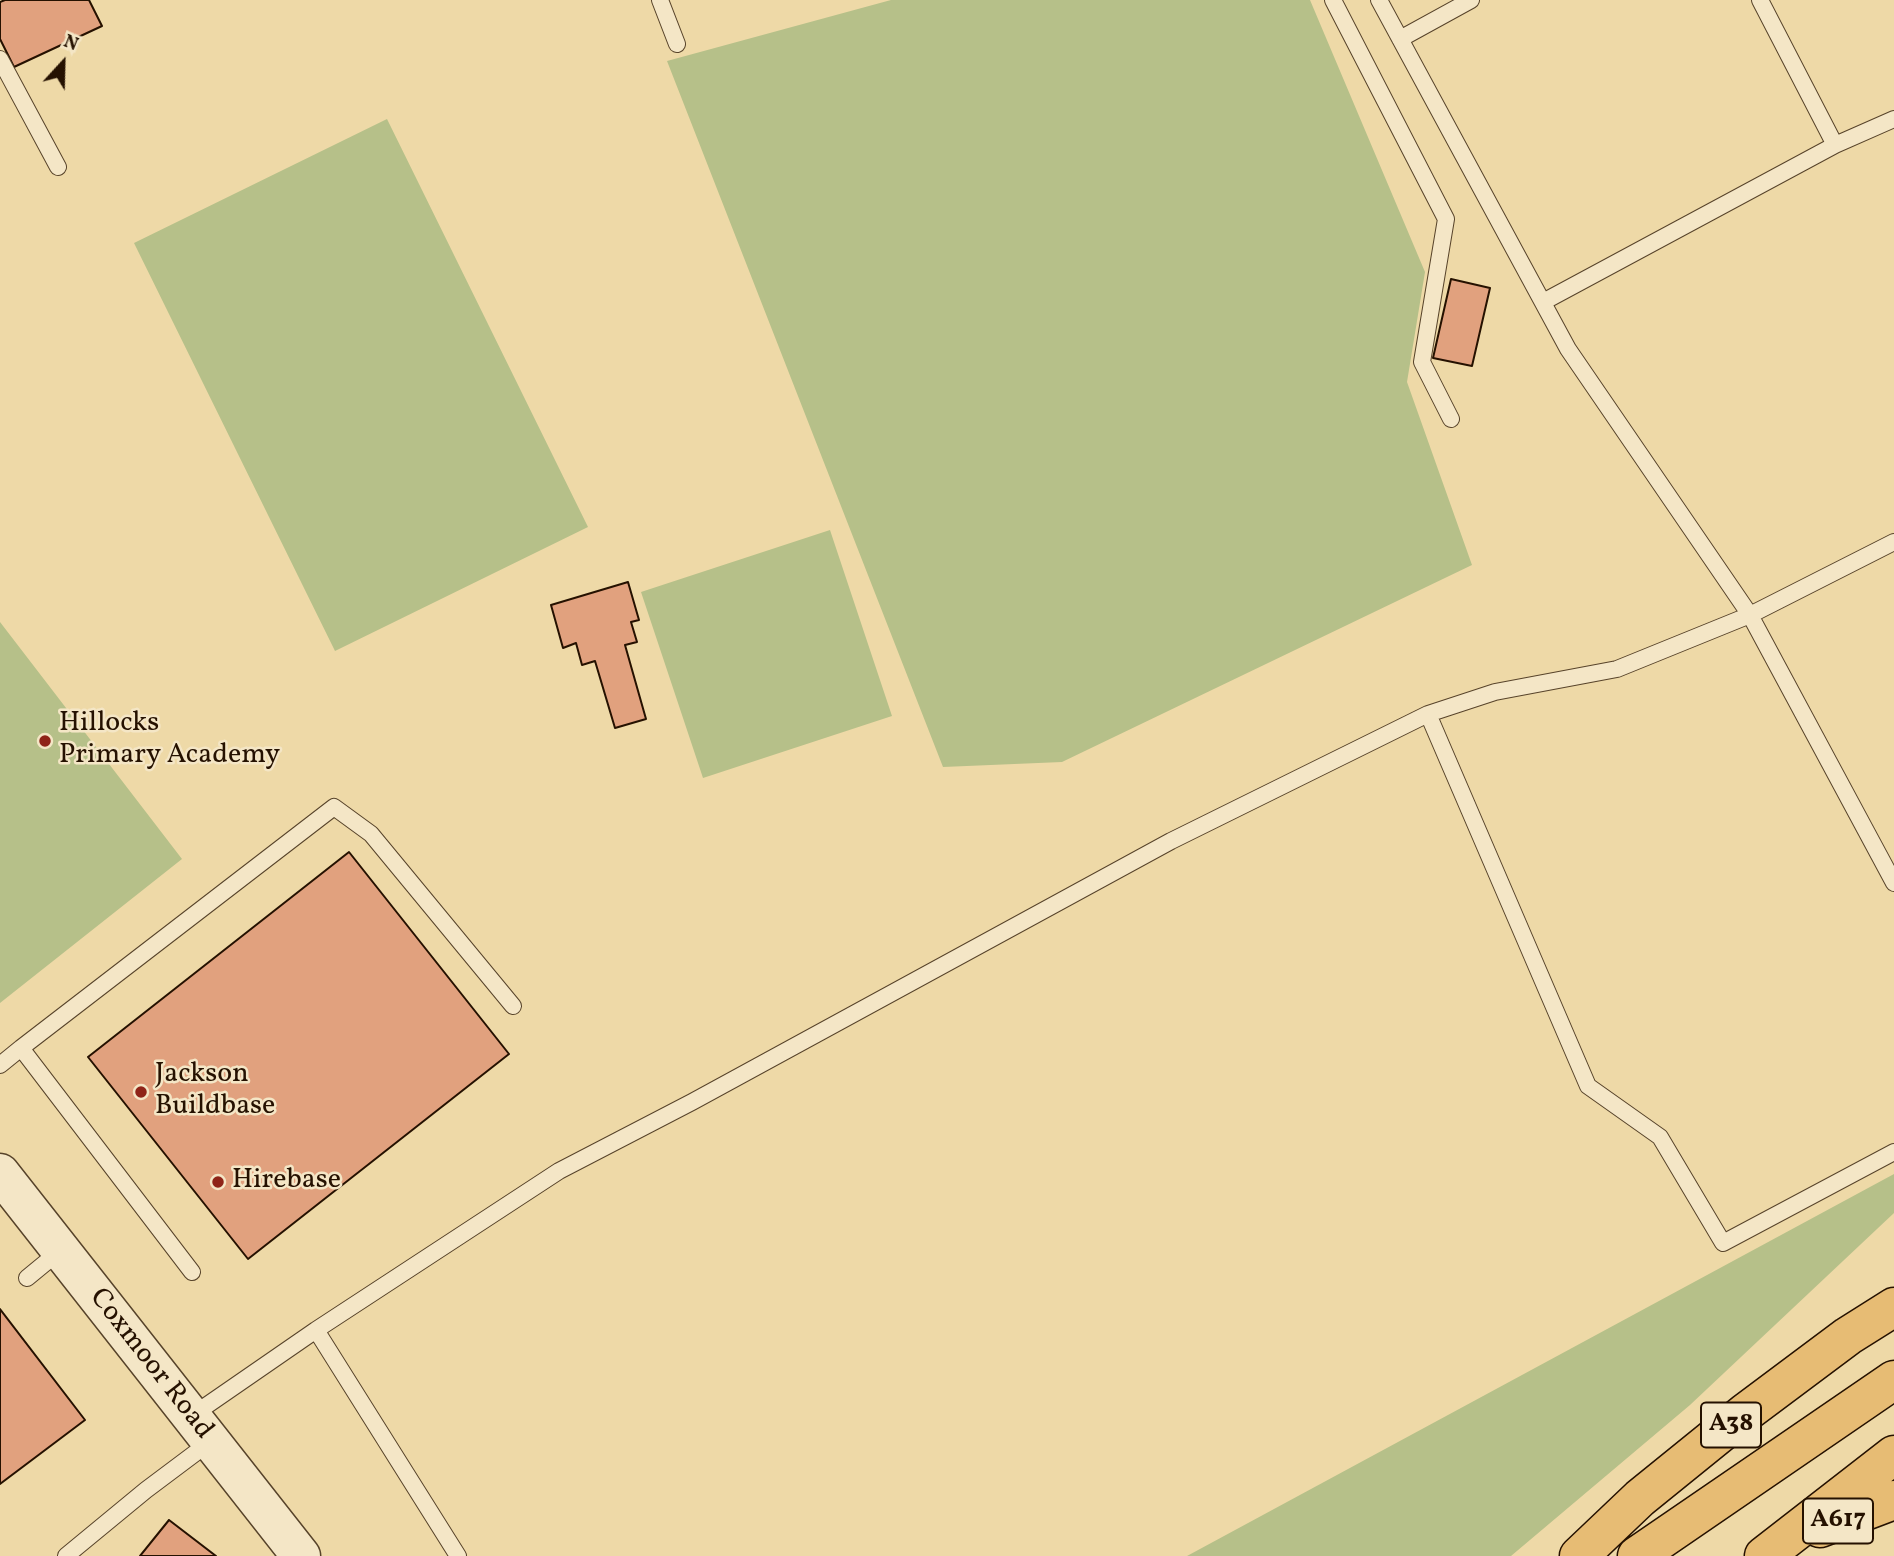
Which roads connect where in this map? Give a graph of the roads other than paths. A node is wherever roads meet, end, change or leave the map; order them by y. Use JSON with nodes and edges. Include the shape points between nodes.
{"nodes":[{"id":1,"x":660,"y":0,"type":"edge"},
{"id":2,"x":1333,"y":0,"type":"edge"},
{"id":3,"x":1379,"y":0,"type":"edge"},
{"id":4,"x":1471,"y":0,"type":"edge"},
{"id":5,"x":1760,"y":0,"type":"edge"},
{"id":6,"x":1400,"y":39,"type":"junction"},
{"id":7,"x":677,"y":44,"type":"dead end"},
{"id":8,"x":0,"y":58,"type":"edge"},
{"id":9,"x":1894,"y":119,"type":"edge"},
{"id":10,"x":1835,"y":145,"type":"junction"},
{"id":11,"x":58,"y":167,"type":"dead end"},
{"id":12,"x":1543,"y":302,"type":"junction"},
{"id":13,"x":1451,"y":419,"type":"dead end"},
{"id":14,"x":1894,"y":542,"type":"edge"},
{"id":15,"x":1750,"y":615,"type":"junction"},
{"id":16,"x":1428,"y":713,"type":"junction"},
{"id":17,"x":1894,"y":883,"type":"edge"},
{"id":18,"x":513,"y":1006,"type":"dead end"},
{"id":19,"x":21,"y":1048,"type":"junction"},
{"id":20,"x":0,"y":1065,"type":"edge"},
{"id":21,"x":1894,"y":1152,"type":"edge"},
{"id":22,"x":0,"y":1172,"type":"edge"},
{"id":23,"x":61,"y":1250,"type":"junction"},
{"id":24,"x":192,"y":1272,"type":"dead end"},
{"id":25,"x":27,"y":1279,"type":"dead end"},
{"id":26,"x":1894,"y":1307,"type":"edge"},
{"id":27,"x":316,"y":1330,"type":"junction"},
{"id":28,"x":1894,"y":1380,"type":"edge"},
{"id":29,"x":200,"y":1430,"type":"junction"},
{"id":30,"x":1894,"y":1455,"type":"edge"},
{"id":31,"x":1894,"y":1500,"type":"edge"},
{"id":32,"x":1773,"y":1549,"type":"edge"},
{"id":33,"x":66,"y":1556,"type":"edge"},
{"id":34,"x":301,"y":1556,"type":"edge"},
{"id":35,"x":458,"y":1556,"type":"edge"},
{"id":36,"x":1578,"y":1556,"type":"edge"},
{"id":37,"x":1637,"y":1556,"type":"edge"}],
"edges":[{"from":1,"to":7,"type":"lane"},
{"from":2,"to":13,"type":"lane","via":[[1446,219],[1422,362]]},
{"from":3,"to":6,"type":"lane"},
{"from":4,"to":6,"type":"lane"},
{"from":5,"to":10,"type":"lane"},
{"from":6,"to":12,"type":"lane"},
{"from":8,"to":11,"type":"lane"},
{"from":9,"to":10,"type":"lane"},
{"from":10,"to":12,"type":"lane"},
{"from":12,"to":15,"type":"lane","via":[[1568,349]]},
{"from":14,"to":15,"type":"lane"},
{"from":15,"to":16,"type":"lane","via":[[1617,669],[1495,692]]},
{"from":15,"to":17,"type":"lane"},
{"from":16,"to":21,"type":"lane","via":[[1588,1086],[1660,1137],[1723,1243]]},
{"from":16,"to":27,"type":"lane","via":[[1171,841],[559,1171]]},
{"from":18,"to":19,"type":"lane","via":[[371,834],[334,807]]},
{"from":19,"to":20,"type":"lane"},
{"from":19,"to":24,"type":"lane"},
{"from":22,"to":23,"type":"street","name":"Coxmoor Road"},
{"from":23,"to":25,"type":"lane"},
{"from":23,"to":29,"type":"street","name":"Coxmoor Road"},
{"from":26,"to":36,"type":"highway","number":"A38","via":[[1745,1413],[1640,1498]]},
{"from":27,"to":29,"type":"lane"},
{"from":27,"to":35,"type":"lane"},
{"from":28,"to":37,"type":"highway"},
{"from":29,"to":33,"type":"lane","via":[[146,1490]]},
{"from":29,"to":34,"type":"street","name":"Coxmoor Road"},
{"from":30,"to":32,"type":"highway"},
{"from":31,"to":32,"type":"highway","number":"A617"}]}
